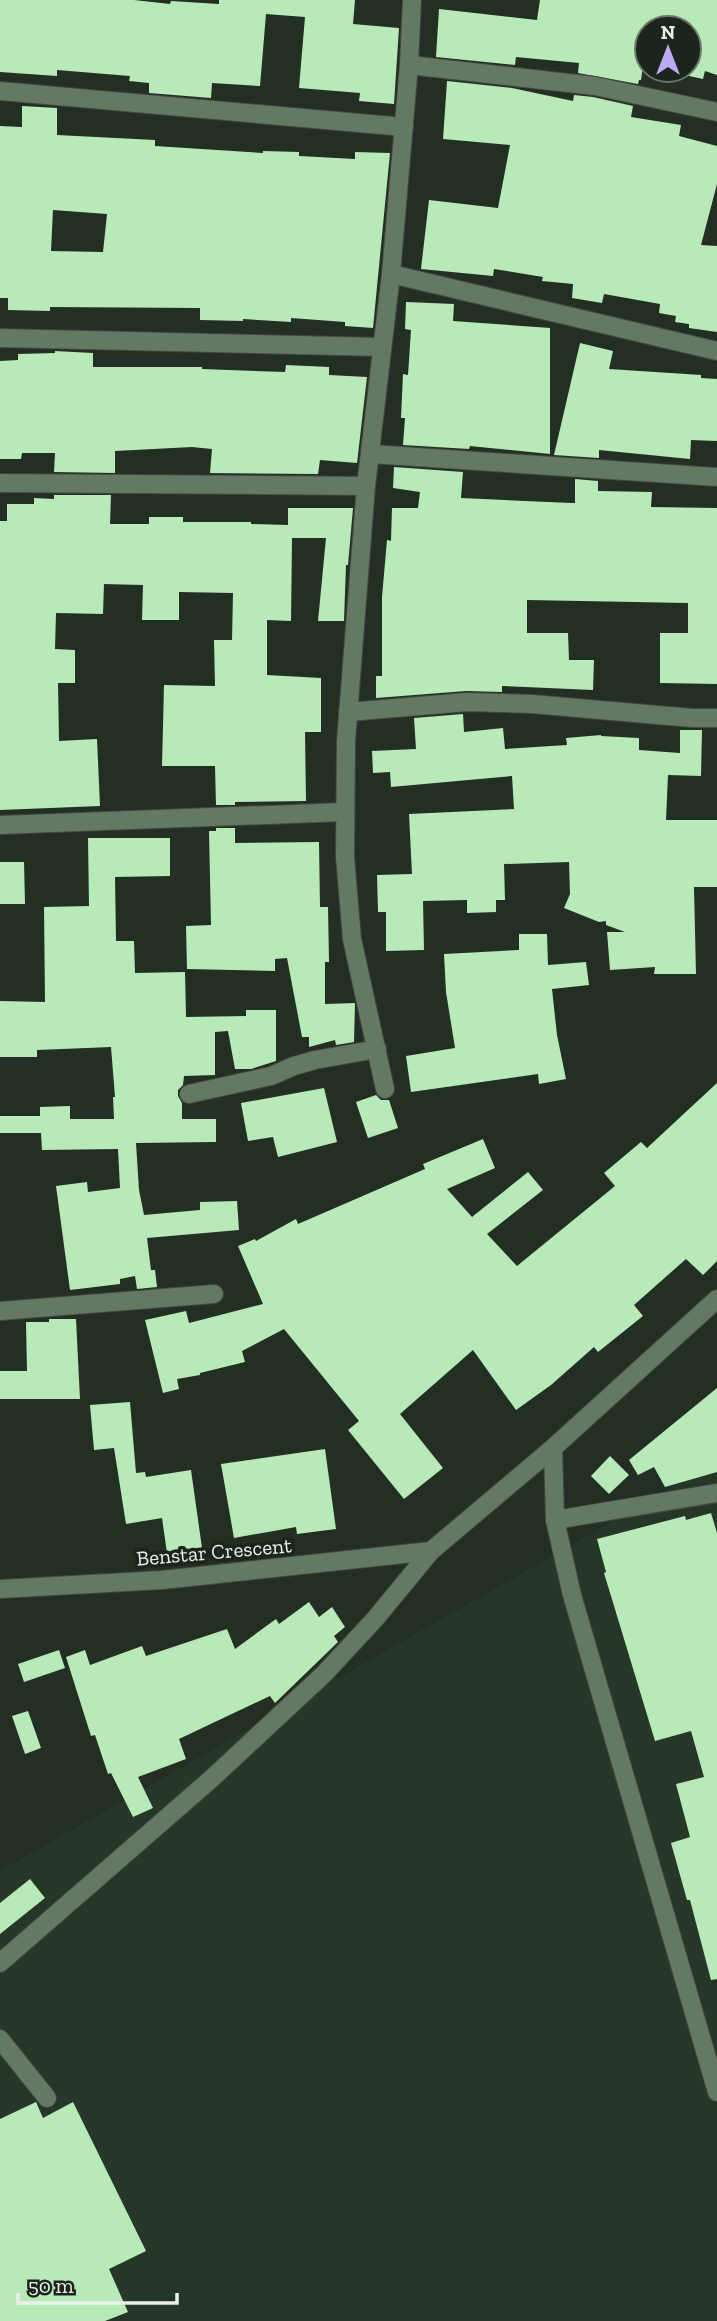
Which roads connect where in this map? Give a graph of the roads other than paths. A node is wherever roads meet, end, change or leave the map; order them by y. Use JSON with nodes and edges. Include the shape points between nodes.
{"nodes":[{"id":1,"x":411,"y":0,"type":"edge"},
{"id":2,"x":409,"y":65,"type":"junction"},
{"id":3,"x":0,"y":91,"type":"edge"},
{"id":4,"x":717,"y":112,"type":"edge"},
{"id":5,"x":404,"y":127,"type":"junction"},
{"id":6,"x":391,"y":274,"type":"junction"},
{"id":7,"x":0,"y":338,"type":"edge"},
{"id":8,"x":382,"y":347,"type":"junction"},
{"id":9,"x":717,"y":351,"type":"edge"},
{"id":10,"x":371,"y":454,"type":"junction"},
{"id":11,"x":717,"y":477,"type":"edge"},
{"id":12,"x":0,"y":483,"type":"edge"},
{"id":13,"x":366,"y":486,"type":"junction"},
{"id":14,"x":348,"y":712,"type":"junction"},
{"id":15,"x":717,"y":718,"type":"edge"},
{"id":16,"x":344,"y":812,"type":"junction"},
{"id":17,"x":0,"y":825,"type":"edge"},
{"id":18,"x":377,"y":1049,"type":"junction"},
{"id":19,"x":385,"y":1089,"type":"dead end"},
{"id":20,"x":189,"y":1094,"type":"dead end"},
{"id":21,"x":214,"y":1294,"type":"dead end"},
{"id":22,"x":717,"y":1299,"type":"edge"},
{"id":23,"x":0,"y":1311,"type":"edge"},
{"id":24,"x":554,"y":1448,"type":"junction"},
{"id":25,"x":717,"y":1493,"type":"edge"},
{"id":26,"x":555,"y":1520,"type":"junction"},
{"id":27,"x":431,"y":1551,"type":"junction"},
{"id":28,"x":0,"y":1589,"type":"edge"},
{"id":29,"x":0,"y":1963,"type":"edge"},
{"id":30,"x":0,"y":2039,"type":"edge"},
{"id":31,"x":717,"y":2092,"type":"edge"},
{"id":32,"x":47,"y":2098,"type":"dead end"}],
"edges":[{"from":1,"to":2,"type":"street"},
{"from":2,"to":4,"type":"street","via":[[595,86]]},
{"from":2,"to":5,"type":"street"},
{"from":3,"to":5,"type":"street"},
{"from":5,"to":6,"type":"street"},
{"from":6,"to":8,"type":"street"},
{"from":6,"to":9,"type":"street"},
{"from":7,"to":8,"type":"street"},
{"from":8,"to":10,"type":"street"},
{"from":10,"to":11,"type":"street"},
{"from":10,"to":13,"type":"street"},
{"from":12,"to":13,"type":"street"},
{"from":13,"to":14,"type":"street"},
{"from":14,"to":15,"type":"street","via":[[467,702]]},
{"from":14,"to":16,"type":"street"},
{"from":16,"to":17,"type":"street"},
{"from":16,"to":18,"type":"street","via":[[352,939]]},
{"from":18,"to":19,"type":"street"},
{"from":18,"to":20,"type":"street","via":[[315,1060],[271,1076]]},
{"from":21,"to":23,"type":"street"},
{"from":22,"to":24,"type":"street"},
{"from":24,"to":26,"type":"street"},
{"from":24,"to":27,"type":"street"},
{"from":25,"to":26,"type":"street"},
{"from":26,"to":31,"type":"street","via":[[572,1595]]},
{"from":27,"to":28,"type":"street","name":"Benstar Crescent","via":[[162,1580]]},
{"from":27,"to":29,"type":"street","via":[[324,1674]]},
{"from":30,"to":32,"type":"street"}]}
